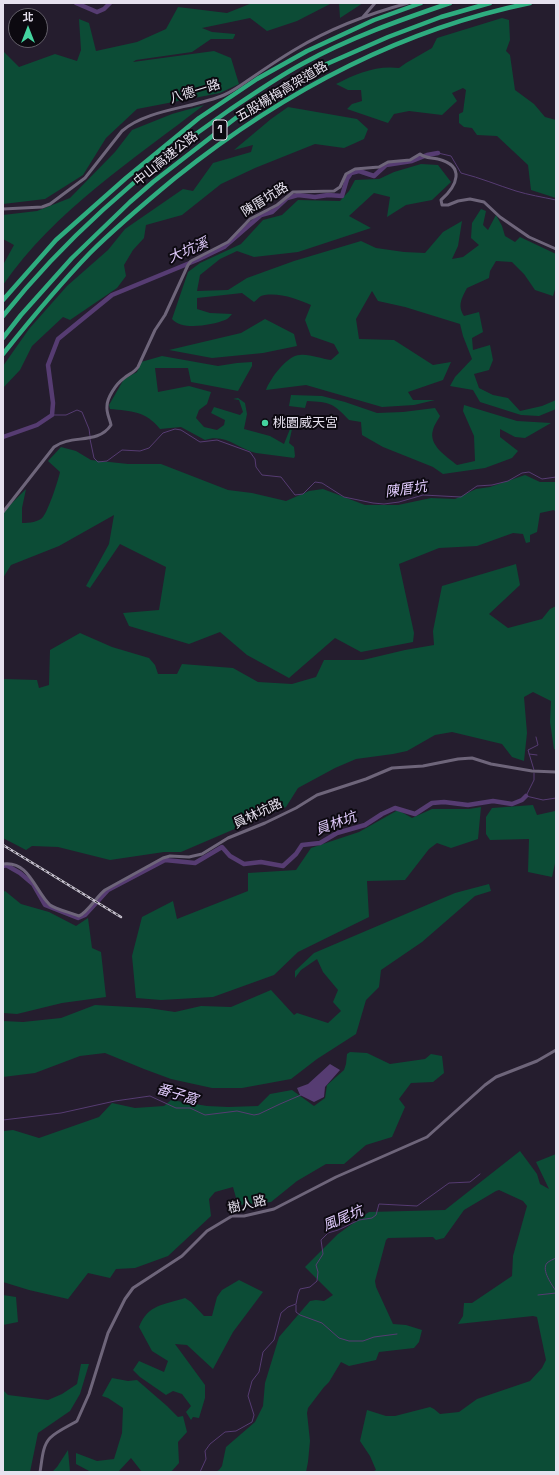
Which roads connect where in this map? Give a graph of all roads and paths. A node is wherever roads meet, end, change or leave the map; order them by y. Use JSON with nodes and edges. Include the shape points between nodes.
{"nodes":[{"id":1,"x":375,"y":3,"type":"edge"},
{"id":2,"x":408,"y":3,"type":"edge"},
{"id":3,"x":421,"y":3,"type":"edge"},
{"id":4,"x":450,"y":3,"type":"edge"},
{"id":5,"x":490,"y":3,"type":"edge"},
{"id":6,"x":530,"y":3,"type":"edge"},
{"id":7,"x":363,"y":17,"type":"junction"},
{"id":8,"x":3,"y":208,"type":"edge"},
{"id":9,"x":556,"y":249,"type":"edge"},
{"id":10,"x":3,"y":300,"type":"edge"},
{"id":11,"x":3,"y":316,"type":"edge"},
{"id":12,"x":3,"y":338,"type":"edge"},
{"id":13,"x":3,"y":354,"type":"edge"},
{"id":14,"x":3,"y":512,"type":"edge"},
{"id":15,"x":556,"y":772,"type":"edge"},
{"id":16,"x":3,"y":864,"type":"edge"},
{"id":17,"x":556,"y":1050,"type":"edge"},
{"id":18,"x":40,"y":1472,"type":"edge"}],
"edges":[{"from":1,"to":7,"type":"street"},
{"from":2,"to":7,"type":"street","name":"八德一路"},
{"from":3,"to":10,"type":"highway","name":"五股楊梅高架道路","number":"1","via":[[374,20],[307,51],[257,79],[199,118],[56,240]]},
{"from":4,"to":11,"type":"highway","name":"中山高速公路","number":"1","via":[[366,34],[302,64],[205,127],[152,167],[85,226],[22,292]]},
{"from":5,"to":12,"type":"highway","name":"中山高速公路","number":"1","via":[[382,40],[304,74],[259,100],[130,202],[67,263]]},
{"from":6,"to":13,"type":"highway","name":"五股楊梅高架道路","number":"1","via":[[447,26],[393,45],[292,96],[246,126],[206,153],[139,207],[91,252],[53,292]]},
{"from":7,"to":8,"type":"street","name":"八德一路","via":[[315,38],[225,95],[171,110],[128,126],[85,178],[50,204],[42,207]]},
{"from":9,"to":14,"type":"street","name":"陳厝坑路","via":[[529,237],[500,217],[484,202],[470,199],[442,205],[441,200],[454,187],[456,171],[443,161],[421,155],[410,160],[388,162],[379,167],[355,169],[346,174],[340,187],[334,190],[292,192],[277,205],[250,219],[228,242],[189,264],[173,300],[154,330],[141,361],[135,371],[123,379],[109,398],[107,410],[111,425],[104,432],[88,439],[60,442]]},
{"from":15,"to":16,"type":"street","name":"員林坑路","via":[[536,772],[472,758],[433,765],[392,768],[317,795],[265,823],[228,838],[202,854],[189,857],[170,856],[158,860],[105,890],[79,916],[50,906],[37,885],[19,866]]},
{"from":17,"to":18,"type":"street","name":"樹人路","via":[[484,1085],[427,1137],[336,1176],[274,1209],[232,1216],[207,1231],[182,1256],[133,1288],[108,1333],[80,1416],[77,1421],[48,1441]]}]}
